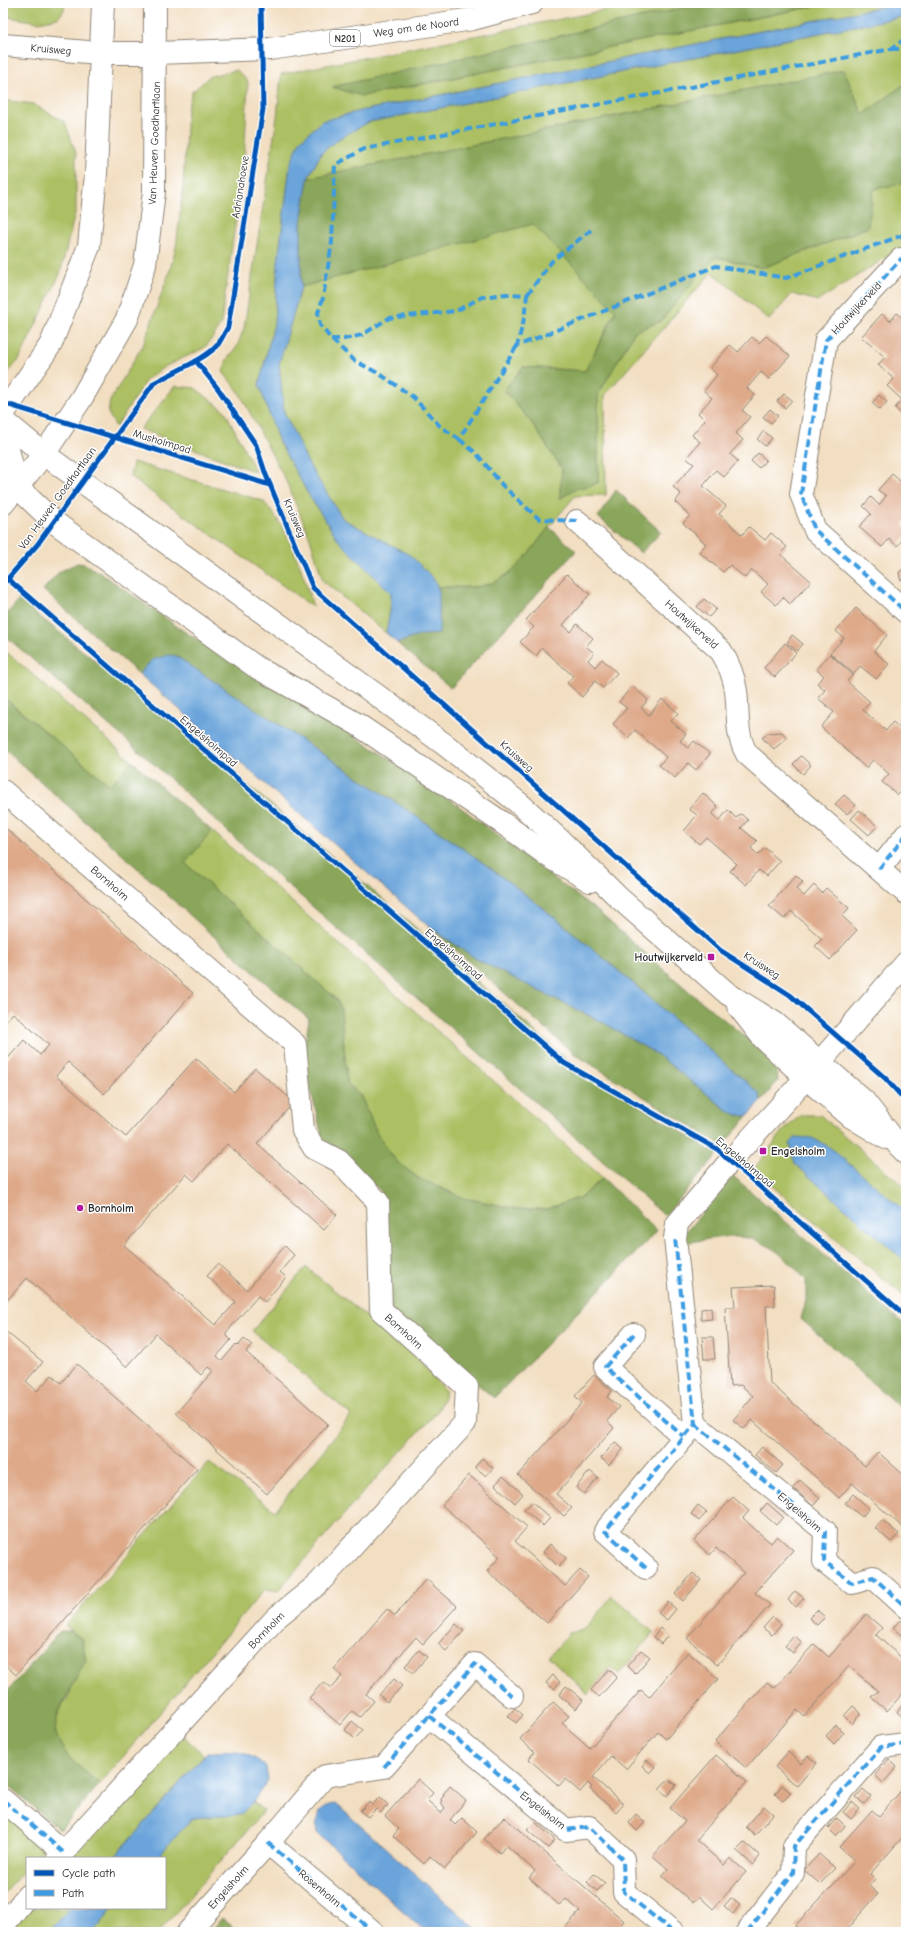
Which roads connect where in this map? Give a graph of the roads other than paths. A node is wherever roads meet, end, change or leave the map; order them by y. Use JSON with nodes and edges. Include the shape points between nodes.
{"nodes":[{"id":1,"x":103,"y":3,"type":"edge"},
{"id":2,"x":155,"y":3,"type":"edge"},
{"id":3,"x":532,"y":3,"type":"edge"},
{"id":4,"x":3,"y":45,"type":"edge"},
{"id":5,"x":100,"y":53,"type":"junction"},
{"id":6,"x":156,"y":53,"type":"junction"},
{"id":7,"x":906,"y":259,"type":"edge"},
{"id":8,"x":3,"y":414,"type":"edge"},
{"id":9,"x":3,"y":420,"type":"edge"},
{"id":10,"x":3,"y":428,"type":"edge"},
{"id":11,"x":44,"y":454,"type":"junction"},
{"id":12,"x":17,"y":487,"type":"junction"},
{"id":13,"x":3,"y":504,"type":"edge"},
{"id":14,"x":577,"y":521,"type":"dead end"},
{"id":15,"x":906,"y":612,"type":"edge"},
{"id":16,"x":3,"y":791,"type":"edge"},
{"id":17,"x":906,"y":835,"type":"edge"},
{"id":18,"x":879,"y":869,"type":"junction"},
{"id":19,"x":906,"y":893,"type":"edge"},
{"id":20,"x":619,"y":898,"type":"junction"},
{"id":21,"x":906,"y":963,"type":"edge"},
{"id":22,"x":813,"y":1069,"type":"junction"},
{"id":23,"x":902,"y":1149,"type":"edge"},
{"id":24,"x":634,"y":1334,"type":"dead end"},
{"id":25,"x":689,"y":1430,"type":"junction"},
{"id":26,"x":646,"y":1568,"type":"dead end"},
{"id":27,"x":906,"y":1607,"type":"edge"},
{"id":28,"x":512,"y":1696,"type":"dead end"},
{"id":29,"x":429,"y":1716,"type":"junction"},
{"id":30,"x":906,"y":1744,"type":"edge"},
{"id":31,"x":3,"y":1800,"type":"edge"},
{"id":32,"x":268,"y":1843,"type":"junction"},
{"id":33,"x":60,"y":1855,"type":"edge"},
{"id":34,"x":26,"y":1897,"type":"edge"},
{"id":35,"x":3,"y":1926,"type":"edge"},
{"id":36,"x":188,"y":1932,"type":"edge"},
{"id":37,"x":373,"y":1932,"type":"edge"},
{"id":38,"x":673,"y":1932,"type":"edge"},
{"id":39,"x":747,"y":1932,"type":"edge"}],
"edges":[{"from":1,"to":5,"type":"main road"},
{"from":2,"to":6,"type":"main road","name":"Van Heuven Goedhartlaan"},
{"from":3,"to":6,"type":"main road","name":"Weg om de Noord","number":"N201","via":[[473,19],[270,49]]},
{"from":4,"to":5,"type":"main road","name":"Kruisweg","number":"N201"},
{"from":5,"to":6,"type":"main road","number":"N201"},
{"from":5,"to":8,"type":"main road","via":[[96,174],[89,246],[51,344]]},
{"from":6,"to":11,"type":"main road","name":"Van Heuven Goedhartlaan","via":[[154,192],[145,265],[127,319]]},
{"from":7,"to":15,"type":"main road","name":"Houtwijkerveld","via":[[901,259],[826,340],[801,494],[815,530]]},
{"from":9,"to":11,"type":"main road"},
{"from":10,"to":12,"type":"main road"},
{"from":11,"to":12,"type":"main road","name":"Van Heuven Goedhartlaan"},
{"from":11,"to":20,"type":"main road","via":[[444,744],[541,822]]},
{"from":12,"to":13,"type":"main road","name":"Van Heuven Goedhartlaan"},
{"from":12,"to":20,"type":"main road","via":[[54,522],[256,667],[357,724],[550,857]]},
{"from":14,"to":18,"type":"main road","name":"Houtwijkerveld","via":[[721,651],[732,670],[741,744],[747,754]]},
{"from":16,"to":33,"type":"main road","name":"Bornholm","via":[[295,1044],[303,1130],[314,1148],[339,1162],[378,1202],[381,1310],[467,1387],[466,1423],[318,1584],[277,1617]]},
{"from":17,"to":18,"type":"main road"},
{"from":18,"to":19,"type":"main road","name":"Houtwijkerveld"},
{"from":20,"to":22,"type":"main road","via":[[728,994],[763,1038]]},
{"from":21,"to":22,"type":"main road"},
{"from":22,"to":23,"type":"main road","via":[[850,1116]]},
{"from":22,"to":25,"type":"main road","via":[[730,1160],[677,1224],[675,1238]]},
{"from":24,"to":25,"type":"main road","name":"Engelsholm","via":[[605,1367]]},
{"from":25,"to":26,"type":"main road","via":[[605,1531]]},
{"from":25,"to":27,"type":"main road","name":"Engelsholm","via":[[825,1531],[824,1561],[852,1583],[872,1578]]},
{"from":28,"to":29,"type":"main road","name":"Engelsholm","via":[[475,1664]]},
{"from":29,"to":32,"type":"main road","name":"Engelsholm","via":[[384,1767],[325,1776]]},
{"from":29,"to":38,"type":"main road","name":"Engelsholm","via":[[566,1830],[588,1827],[606,1842],[623,1859],[624,1892]]},
{"from":30,"to":39,"type":"main road","via":[[881,1747],[794,1846],[793,1873]]},
{"from":31,"to":33,"type":"main road"},
{"from":32,"to":36,"type":"main road","name":"Engelsholm"},
{"from":32,"to":37,"type":"main road","name":"Rosenholm"},
{"from":34,"to":35,"type":"main road"}]}
